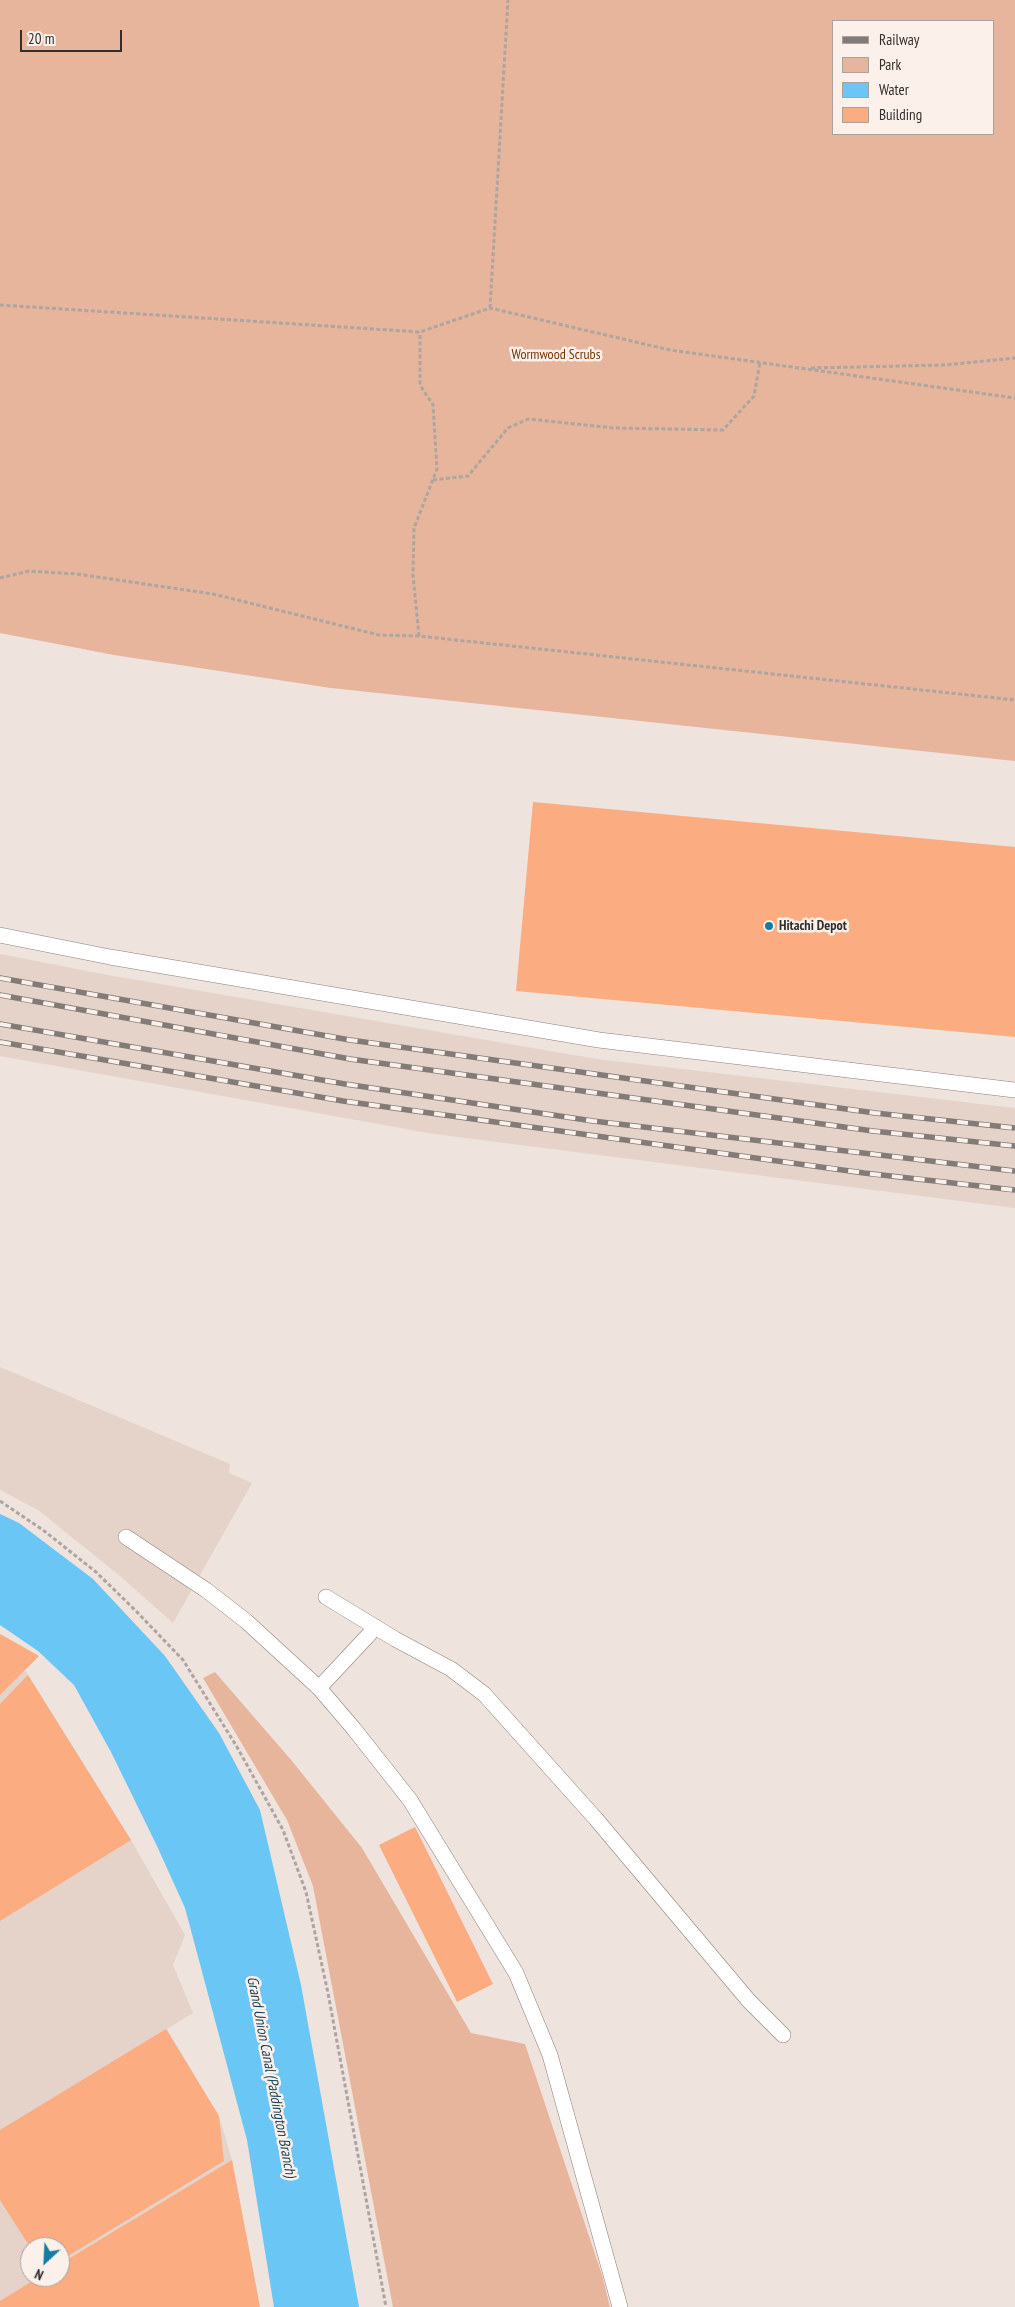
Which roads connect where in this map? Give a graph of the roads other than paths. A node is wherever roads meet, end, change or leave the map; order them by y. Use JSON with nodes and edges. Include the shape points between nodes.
{"nodes":[{"id":1,"x":0,"y":935,"type":"edge"},
{"id":2,"x":1015,"y":1090,"type":"edge"},
{"id":3,"x":126,"y":1537,"type":"dead end"},
{"id":4,"x":326,"y":1596,"type":"dead end"},
{"id":5,"x":376,"y":1627,"type":"junction"},
{"id":6,"x":319,"y":1688,"type":"junction"},
{"id":7,"x":783,"y":2035,"type":"dead end"},
{"id":8,"x":620,"y":2307,"type":"edge"}],
"edges":[{"from":1,"to":2,"type":"lane","via":[[599,1040]]},
{"from":3,"to":6,"type":"lane","via":[[246,1621]]},
{"from":4,"to":5,"type":"lane"},
{"from":5,"to":6,"type":"lane"},
{"from":5,"to":7,"type":"lane","via":[[451,1669],[484,1694],[596,1819],[749,2001]]},
{"from":6,"to":8,"type":"lane","via":[[410,1800],[516,1973],[550,2055]]}]}
